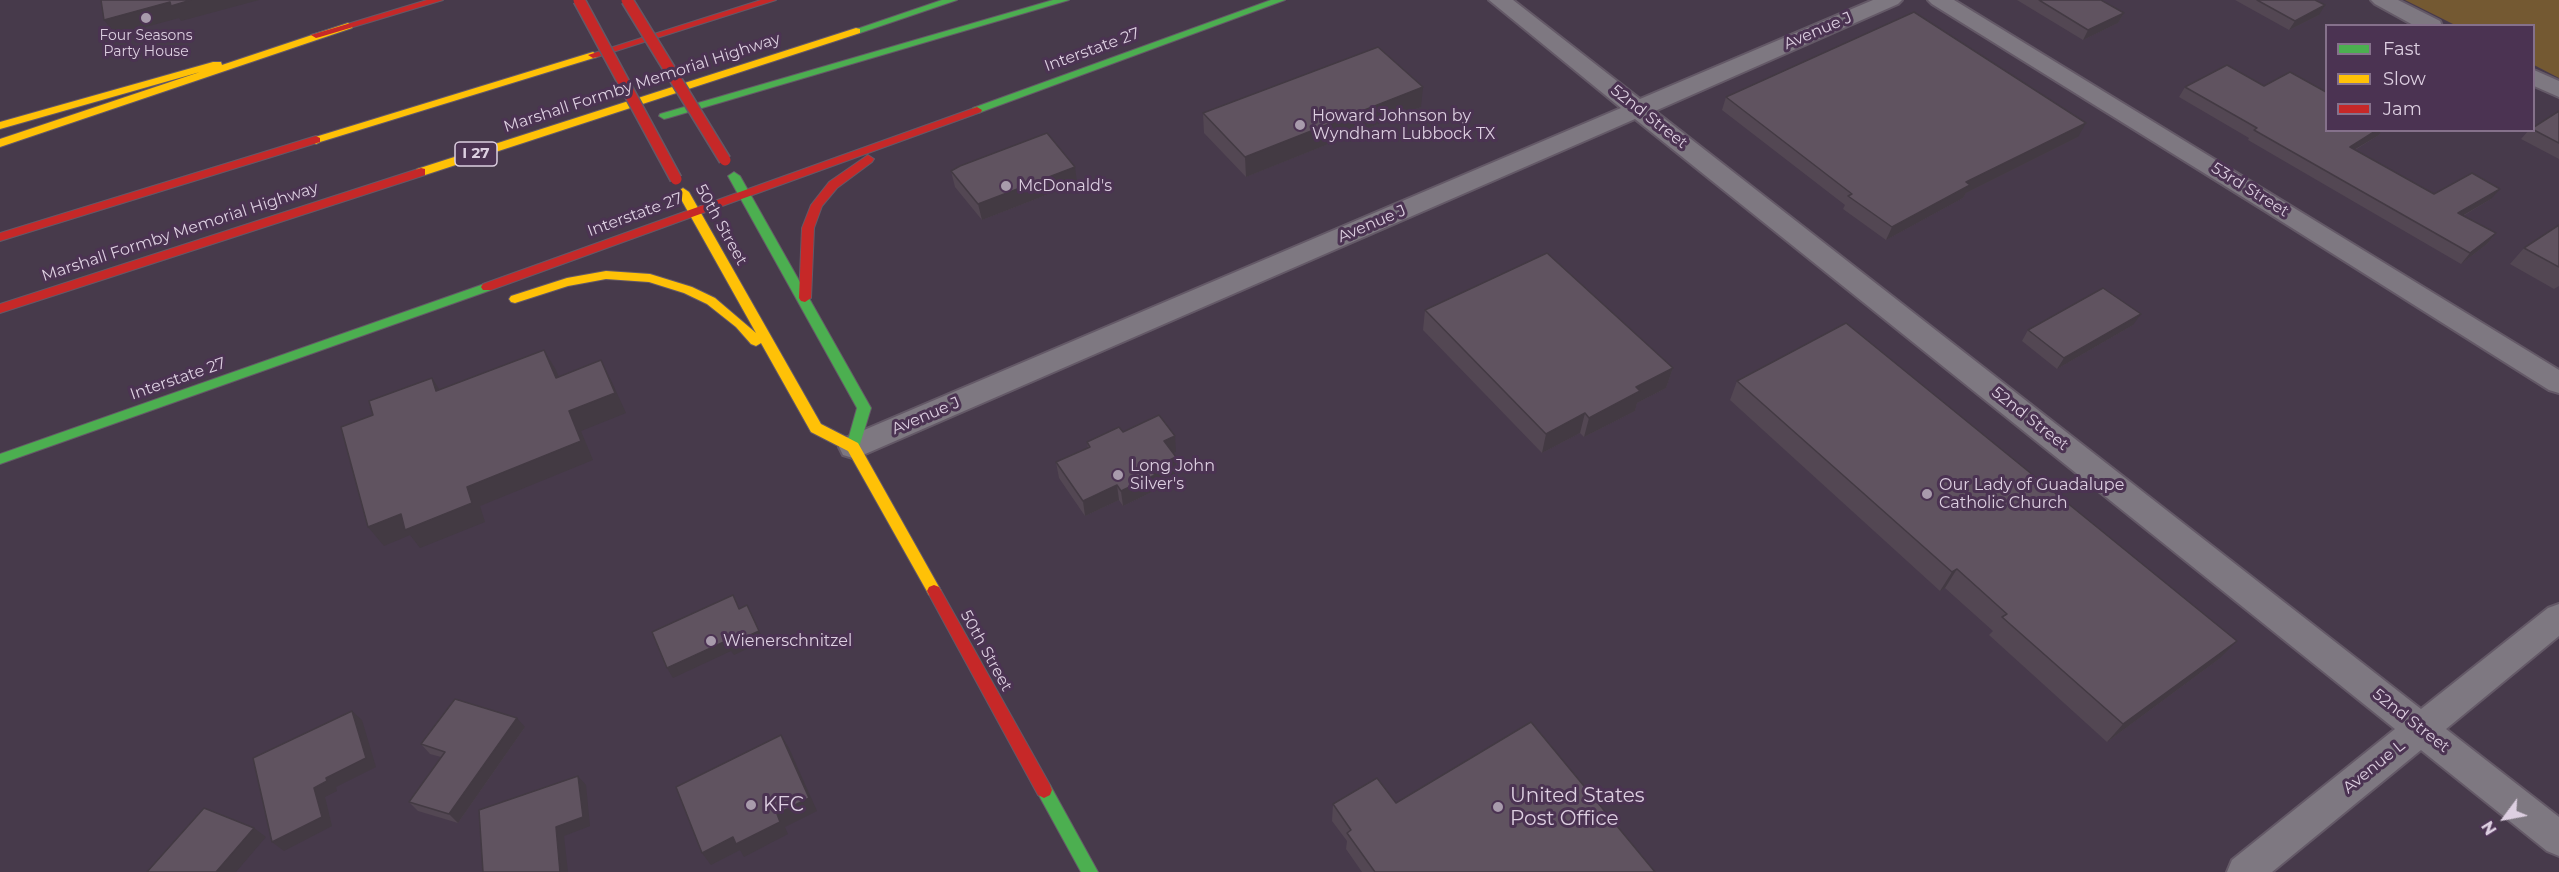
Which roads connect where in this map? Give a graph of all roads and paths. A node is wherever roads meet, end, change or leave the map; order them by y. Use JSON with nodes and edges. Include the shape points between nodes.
{"nodes":[{"id":1,"x":437,"y":0,"type":"edge"},
{"id":2,"x":579,"y":0,"type":"edge"},
{"id":3,"x":627,"y":0,"type":"edge"},
{"id":4,"x":771,"y":0,"type":"edge"},
{"id":5,"x":952,"y":0,"type":"edge"},
{"id":6,"x":1064,"y":0,"type":"edge"},
{"id":7,"x":1280,"y":0,"type":"edge"},
{"id":8,"x":1500,"y":0,"type":"edge"},
{"id":9,"x":1891,"y":0,"type":"edge"},
{"id":10,"x":1939,"y":0,"type":"edge"},
{"id":11,"x":2382,"y":0,"type":"edge"},
{"id":12,"x":2428,"y":24,"type":"edge"},
{"id":13,"x":348,"y":26,"type":"junction"},
{"id":14,"x":2535,"y":78,"type":"edge"},
{"id":15,"x":2559,"y":90,"type":"edge"},
{"id":16,"x":1639,"y":109,"type":"junction"},
{"id":17,"x":0,"y":126,"type":"edge"},
{"id":18,"x":626,"y":126,"type":"dead end"},
{"id":19,"x":930,"y":127,"type":"junction"},
{"id":20,"x":0,"y":143,"type":"edge"},
{"id":21,"x":489,"y":164,"type":"dead end"},
{"id":22,"x":744,"y":194,"type":"junction"},
{"id":23,"x":694,"y":211,"type":"junction"},
{"id":24,"x":0,"y":237,"type":"edge"},
{"id":25,"x":147,"y":259,"type":"junction"},
{"id":26,"x":805,"y":300,"type":"junction"},
{"id":27,"x":504,"y":302,"type":"dead end"},
{"id":28,"x":0,"y":309,"type":"edge"},
{"id":29,"x":448,"y":316,"type":"dead end"},
{"id":30,"x":304,"y":352,"type":"junction"},
{"id":31,"x":782,"y":369,"type":"junction"},
{"id":32,"x":2559,"y":383,"type":"edge"},
{"id":33,"x":853,"y":447,"type":"junction"},
{"id":34,"x":0,"y":459,"type":"edge"},
{"id":35,"x":2559,"y":617,"type":"edge"},
{"id":36,"x":2421,"y":729,"type":"junction"},
{"id":37,"x":2559,"y":839,"type":"edge"},
{"id":38,"x":1090,"y":872,"type":"edge"},
{"id":39,"x":2245,"y":872,"type":"edge"}],
"edges":[{"from":1,"to":13,"type":"main road"},
{"from":2,"to":23,"type":"main road","name":"50th Street","bridge":true},
{"from":3,"to":22,"type":"main road","bridge":true},
{"from":4,"to":24,"type":"main road"},
{"from":5,"to":25,"type":"main road","name":"Marshall Formby Memorial Highway","number":"I 27"},
{"from":6,"to":18,"type":"main road"},
{"from":7,"to":19,"type":"main road","name":"Interstate 27"},
{"from":8,"to":16,"type":"street","name":"52nd Street"},
{"from":9,"to":16,"type":"street","name":"Avenue J"},
{"from":10,"to":32,"type":"street","name":"53rd Street"},
{"from":11,"to":12,"type":"street"},
{"from":13,"to":17,"type":"main road"},
{"from":13,"to":20,"type":"main road"},
{"from":14,"to":15,"type":"street"},
{"from":16,"to":33,"type":"street","name":"Avenue J"},
{"from":16,"to":36,"type":"street","name":"52nd Street"},
{"from":19,"to":22,"type":"main road","name":"Interstate 27"},
{"from":19,"to":26,"type":"main road","via":[[855,166],[817,206],[808,228]]},
{"from":21,"to":25,"type":"main road"},
{"from":22,"to":23,"type":"main road","name":"Interstate 27"},
{"from":22,"to":26,"type":"main road"},
{"from":23,"to":30,"type":"main road","name":"Interstate 27"},
{"from":23,"to":31,"type":"main road","name":"50th Street"},
{"from":25,"to":28,"type":"main road","name":"Marshall Formby Memorial Highway","number":"I 27"},
{"from":26,"to":33,"type":"main road","via":[[864,408]]},
{"from":27,"to":31,"type":"main road","via":[[567,282],[606,275],[650,278],[711,302],[740,324]]},
{"from":29,"to":30,"type":"main road"},
{"from":30,"to":34,"type":"main road","name":"Interstate 27"},
{"from":31,"to":33,"type":"main road","name":"50th Street","via":[[816,428]]},
{"from":33,"to":38,"type":"main road","name":"50th Street"},
{"from":35,"to":36,"type":"street","name":"Avenue L"},
{"from":36,"to":37,"type":"street","name":"52nd Street"},
{"from":36,"to":39,"type":"street","name":"Avenue L"}]}
